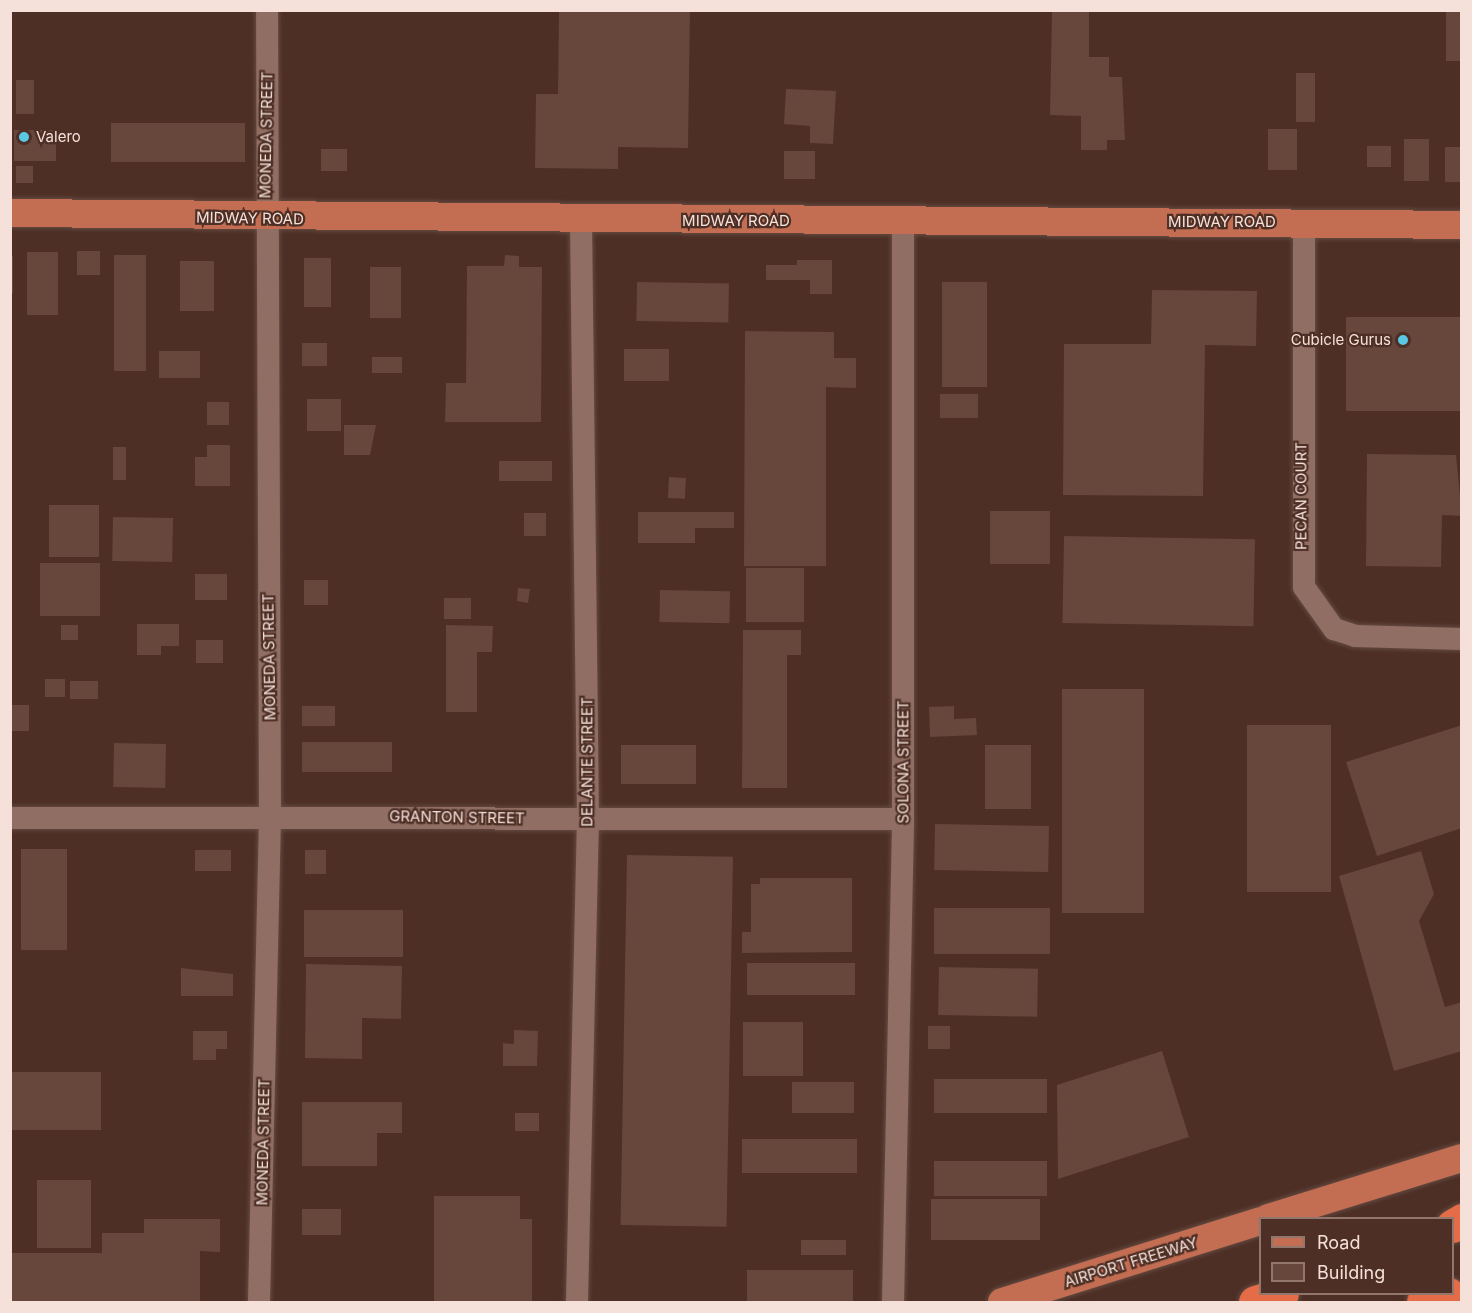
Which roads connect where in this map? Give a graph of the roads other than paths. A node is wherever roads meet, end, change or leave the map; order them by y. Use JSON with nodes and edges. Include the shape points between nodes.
{"nodes":[{"id":1,"x":267,"y":10,"type":"edge"},
{"id":2,"x":10,"y":213,"type":"edge"},
{"id":3,"x":265,"y":219,"type":"junction"},
{"id":4,"x":581,"y":221,"type":"junction"},
{"id":5,"x":903,"y":221,"type":"junction"},
{"id":6,"x":1304,"y":223,"type":"junction"},
{"id":7,"x":1461,"y":225,"type":"edge"},
{"id":8,"x":1461,"y":639,"type":"edge"},
{"id":9,"x":270,"y":814,"type":"junction"},
{"id":10,"x":10,"y":818,"type":"edge"},
{"id":11,"x":588,"y":819,"type":"junction"},
{"id":12,"x":903,"y":819,"type":"junction"},
{"id":13,"x":1461,"y":1158,"type":"edge"},
{"id":14,"x":1271,"y":1217,"type":"edge"},
{"id":15,"x":1259,"y":1221,"type":"edge"},
{"id":16,"x":1276,"y":1295,"type":"edge"},
{"id":17,"x":1445,"y":1295,"type":"edge"},
{"id":18,"x":260,"y":1302,"type":"edge"},
{"id":19,"x":577,"y":1302,"type":"edge"},
{"id":20,"x":893,"y":1302,"type":"edge"},
{"id":21,"x":1002,"y":1302,"type":"edge"},
{"id":22,"x":1255,"y":1302,"type":"edge"},
{"id":23,"x":1423,"y":1302,"type":"edge"}],
"edges":[{"from":1,"to":3,"type":"street","name":"MONEDA STREET"},
{"from":2,"to":3,"type":"main road","name":"MIDWAY ROAD"},
{"from":3,"to":4,"type":"main road","name":"MIDWAY ROAD"},
{"from":3,"to":9,"type":"street","name":"MONEDA STREET"},
{"from":4,"to":5,"type":"main road","name":"MIDWAY ROAD"},
{"from":4,"to":11,"type":"street","name":"DELANTE STREET"},
{"from":5,"to":6,"type":"main road","name":"MIDWAY ROAD"},
{"from":5,"to":12,"type":"street","name":"SOLONA STREET"},
{"from":6,"to":7,"type":"main road","name":"MIDWAY ROAD"},
{"from":6,"to":8,"type":"street","name":"PECAN COURT","via":[[1304,587],[1334,629],[1355,636]]},
{"from":9,"to":10,"type":"street","name":"GRANTON STREET"},
{"from":9,"to":11,"type":"street","name":"GRANTON STREET"},
{"from":9,"to":18,"type":"street","name":"MONEDA STREET"},
{"from":11,"to":12,"type":"street","name":"GRANTON STREET"},
{"from":11,"to":19,"type":"street","name":"DELANTE STREET"},
{"from":12,"to":20,"type":"street","name":"SOLONA STREET"},
{"from":13,"to":14,"type":"main road"},
{"from":15,"to":21,"type":"main road","name":"AIRPORT FREEWAY"},
{"from":16,"to":22,"type":"highway"},
{"from":17,"to":23,"type":"highway"}]}
